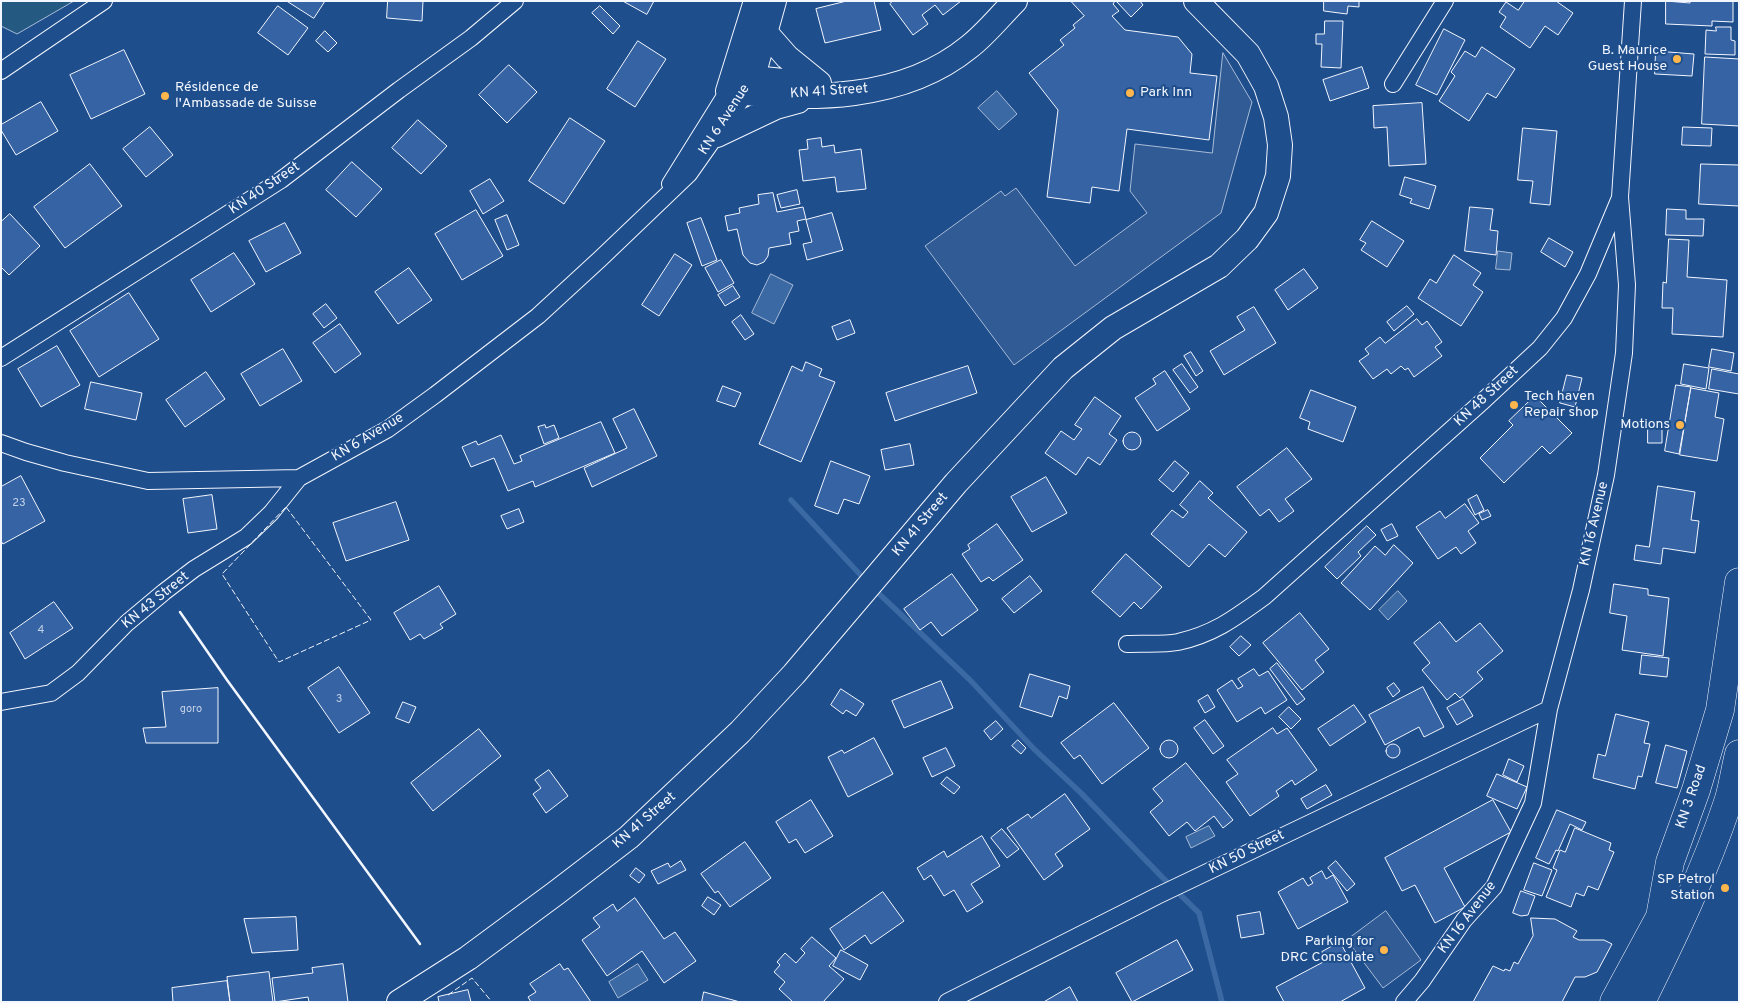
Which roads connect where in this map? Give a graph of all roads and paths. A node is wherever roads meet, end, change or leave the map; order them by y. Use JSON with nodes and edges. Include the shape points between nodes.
{"nodes":[{"id":1,"x":104,"y":1,"type":"edge"},
{"id":2,"x":515,"y":1,"type":"edge"},
{"id":3,"x":756,"y":1,"type":"edge"},
{"id":4,"x":774,"y":1,"type":"edge"},
{"id":5,"x":1015,"y":1,"type":"edge"},
{"id":6,"x":1196,"y":1,"type":"edge"},
{"id":7,"x":1445,"y":1,"type":"edge"},
{"id":8,"x":1633,"y":1,"type":"edge"},
{"id":9,"x":765,"y":32,"type":"junction"},
{"id":10,"x":4,"y":65,"type":"edge"},
{"id":11,"x":740,"y":84,"type":"junction"},
{"id":12,"x":1393,"y":84,"type":"dead end"},
{"id":13,"x":816,"y":90,"type":"junction"},
{"id":14,"x":717,"y":135,"type":"junction"},
{"id":15,"x":664,"y":197,"type":"junction"},
{"id":16,"x":1620,"y":197,"type":"junction"},
{"id":17,"x":1,"y":358,"type":"edge"},
{"id":18,"x":1,"y":443,"type":"edge"},
{"id":19,"x":299,"y":478,"type":"junction"},
{"id":20,"x":1739,"y":582,"type":"edge"},
{"id":21,"x":1127,"y":644,"type":"dead end"},
{"id":22,"x":1,"y":694,"type":"edge"},
{"id":23,"x":1,"y":702,"type":"edge"},
{"id":24,"x":26,"y":702,"type":"junction"},
{"id":25,"x":1548,"y":709,"type":"junction"},
{"id":26,"x":1739,"y":754,"type":"edge"},
{"id":27,"x":399,"y":1002,"type":"edge"},
{"id":28,"x":947,"y":1002,"type":"edge"},
{"id":29,"x":1404,"y":1002,"type":"edge"},
{"id":30,"x":1614,"y":1002,"type":"edge"},
{"id":31,"x":1641,"y":1002,"type":"edge"}],
"edges":[{"from":1,"to":10,"type":"street"},
{"from":2,"to":17,"type":"street","name":"KN 40 Street","via":[[471,38],[281,180]]},
{"from":3,"to":11,"type":"main road","name":"KN 6 Avenue"},
{"from":4,"to":9,"type":"main road","name":"KN 6 Avenue"},
{"from":5,"to":13,"type":"main road","name":"KN 41 Street","via":[[970,47],[926,72],[904,70]]},
{"from":6,"to":27,"type":"main road","name":"KN 41 Street","via":[[1248,54],[1266,86],[1276,118],[1280,145],[1278,176],[1266,213],[1247,239],[1219,266],[1113,328],[1064,368],[956,484],[794,674],[740,732],[629,837],[468,958]]},
{"from":7,"to":12,"type":"street"},
{"from":8,"to":16,"type":"street","name":"KN 16 Avenue"},
{"from":9,"to":11,"type":"main road","name":"KN 6 Avenue"},
{"from":9,"to":13,"type":"main road"},
{"from":11,"to":13,"type":"main road","name":"KN 41 Street","via":[[787,81]]},
{"from":11,"to":14,"type":"street","name":"KN 6 Avenue"},
{"from":11,"to":15,"type":"street","name":"KN 6 Avenue","via":[[680,166]]},
{"from":13,"to":14,"type":"main road"},
{"from":14,"to":15,"type":"street","name":"KN 6 Avenue","via":[[689,174]]},
{"from":15,"to":19,"type":"street","name":"KN 6 Avenue","via":[[545,309],[501,344],[388,429]]},
{"from":16,"to":21,"type":"street","name":"KN 48 Street","via":[[1588,274],[1564,318],[1540,348],[1483,402],[1264,596],[1228,623],[1206,634],[1176,642]]},
{"from":16,"to":25,"type":"street","name":"KN 16 Avenue","via":[[1627,285],[1624,353],[1606,475],[1581,590]]},
{"from":18,"to":19,"type":"street","name":"KN 6 Avenue","via":[[65,463],[148,481]]},
{"from":19,"to":24,"type":"street","name":"KN 43 Street","via":[[271,513],[246,537],[164,592],[127,623],[78,673],[51,693]]},
{"from":20,"to":30,"type":"highway","name":"KN 3 Road","via":[[1720,710],[1670,862],[1660,917]]},
{"from":22,"to":24,"type":"street"},
{"from":23,"to":24,"type":"street","name":"KN 43 Street"},
{"from":25,"to":28,"type":"street","name":"KN 50 Street","via":[[1157,896]]},
{"from":25,"to":29,"type":"street","name":"KN 16 Avenue","via":[[1533,803],[1494,887],[1464,920]]},
{"from":26,"to":31,"type":"highway","via":[[1729,800],[1684,916]]}]}
